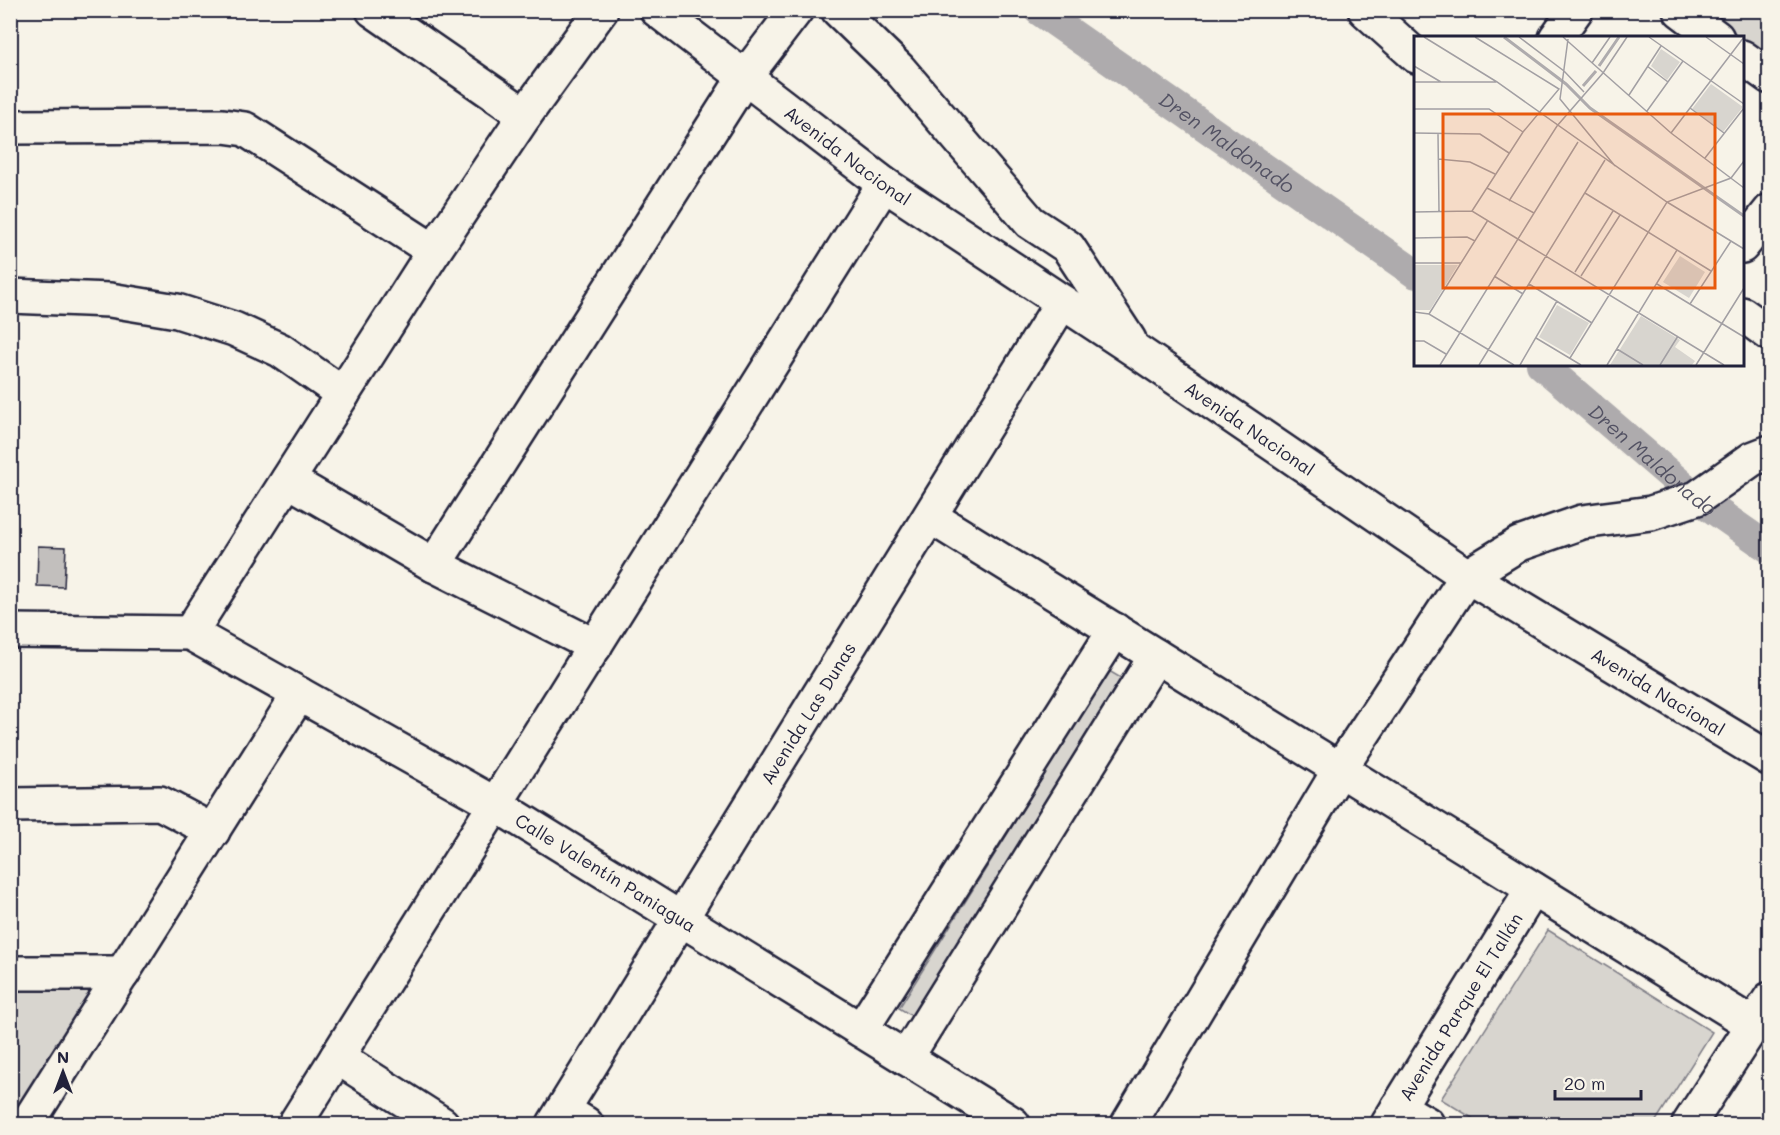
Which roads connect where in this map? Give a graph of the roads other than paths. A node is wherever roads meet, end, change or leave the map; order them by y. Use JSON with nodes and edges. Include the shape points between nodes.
{"nodes":[{"id":1,"x":373,"y":10,"type":"edge"},
{"id":2,"x":601,"y":10,"type":"edge"},
{"id":3,"x":657,"y":10,"type":"edge"},
{"id":4,"x":796,"y":10,"type":"edge"},
{"id":5,"x":838,"y":10,"type":"edge"},
{"id":6,"x":1365,"y":10,"type":"edge"},
{"id":7,"x":1576,"y":10,"type":"edge"},
{"id":8,"x":1680,"y":10,"type":"edge"},
{"id":9,"x":1557,"y":36,"type":"edge"},
{"id":10,"x":1714,"y":36,"type":"edge"},
{"id":11,"x":1414,"y":54,"type":"edge"},
{"id":12,"x":1744,"y":58,"type":"edge"},
{"id":13,"x":1770,"y":77,"type":"edge"},
{"id":14,"x":744,"y":78,"type":"junction"},
{"id":15,"x":525,"y":115,"type":"junction"},
{"id":16,"x":10,"y":127,"type":"edge"},
{"id":17,"x":884,"y":184,"type":"junction"},
{"id":18,"x":1770,"y":211,"type":"edge"},
{"id":19,"x":1744,"y":245,"type":"edge"},
{"id":20,"x":434,"y":251,"type":"junction"},
{"id":21,"x":10,"y":296,"type":"edge"},
{"id":22,"x":1062,"y":302,"type":"junction"},
{"id":23,"x":1744,"y":315,"type":"edge"},
{"id":24,"x":1770,"y":334,"type":"edge"},
{"id":25,"x":1136,"y":350,"type":"junction"},
{"id":26,"x":343,"y":394,"type":"junction"},
{"id":27,"x":1770,"y":452,"type":"edge"},
{"id":28,"x":288,"y":480,"type":"junction"},
{"id":29,"x":931,"y":517,"type":"junction"},
{"id":30,"x":434,"y":565,"type":"junction"},
{"id":31,"x":1467,"y":576,"type":"junction"},
{"id":32,"x":1115,"y":630,"type":"junction"},
{"id":33,"x":10,"y":631,"type":"edge"},
{"id":34,"x":190,"y":633,"type":"junction"},
{"id":35,"x":595,"y":646,"type":"junction"},
{"id":36,"x":1156,"y":656,"type":"junction"},
{"id":37,"x":299,"y":694,"type":"junction"},
{"id":38,"x":1770,"y":759,"type":"edge"},
{"id":39,"x":1340,"y":769,"type":"junction"},
{"id":40,"x":495,"y":804,"type":"junction"},
{"id":41,"x":10,"y":805,"type":"edge"},
{"id":42,"x":213,"y":831,"type":"junction"},
{"id":43,"x":1533,"y":889,"type":"junction"},
{"id":44,"x":682,"y":920,"type":"junction"},
{"id":45,"x":10,"y":973,"type":"edge"},
{"id":46,"x":123,"y":973,"type":"junction"},
{"id":47,"x":1761,"y":1012,"type":"edge"},
{"id":48,"x":861,"y":1030,"type":"junction"},
{"id":49,"x":337,"y":1057,"type":"junction"},
{"id":50,"x":906,"y":1058,"type":"junction"},
{"id":51,"x":1393,"y":1116,"type":"edge"},
{"id":52,"x":568,"y":1120,"type":"edge"},
{"id":53,"x":27,"y":1125,"type":"edge"},
{"id":54,"x":295,"y":1125,"type":"edge"},
{"id":55,"x":442,"y":1125,"type":"edge"},
{"id":56,"x":1013,"y":1125,"type":"edge"},
{"id":57,"x":1128,"y":1125,"type":"edge"},
{"id":58,"x":1427,"y":1125,"type":"edge"},
{"id":59,"x":1689,"y":1125,"type":"edge"}],
"edges":[{"from":1,"to":15,"type":"street"},
{"from":2,"to":15,"type":"street"},
{"from":3,"to":14,"type":"street","name":"Avenida Nacional"},
{"from":4,"to":14,"type":"street"},
{"from":5,"to":25,"type":"street","via":[[898,69],[1030,222],[1068,248]]},
{"from":6,"to":11,"type":"street"},
{"from":7,"to":9,"type":"street"},
{"from":8,"to":10,"type":"street"},
{"from":12,"to":13,"type":"street"},
{"from":14,"to":17,"type":"street","name":"Avenida Nacional"},
{"from":14,"to":30,"type":"street"},
{"from":15,"to":20,"type":"street"},
{"from":16,"to":20,"type":"street","via":[[245,129]]},
{"from":17,"to":22,"type":"street","name":"Avenida Nacional"},
{"from":17,"to":35,"type":"street"},
{"from":18,"to":19,"type":"street"},
{"from":20,"to":26,"type":"street"},
{"from":21,"to":26,"type":"street","via":[[110,300],[177,311],[234,329],[279,350]]},
{"from":22,"to":25,"type":"street","name":"Avenida Nacional"},
{"from":22,"to":29,"type":"street","name":"Avenida Las Dunas"},
{"from":23,"to":24,"type":"street"},
{"from":25,"to":31,"type":"street","name":"Avenida Nacional"},
{"from":26,"to":28,"type":"street"},
{"from":27,"to":31,"type":"street","via":[[1752,459],[1697,498],[1651,513],[1582,522],[1520,544]]},
{"from":28,"to":30,"type":"street"},
{"from":28,"to":34,"type":"street"},
{"from":29,"to":32,"type":"street"},
{"from":29,"to":44,"type":"street","name":"Avenida Las Dunas"},
{"from":30,"to":35,"type":"street"},
{"from":31,"to":38,"type":"street","name":"Avenida Nacional"},
{"from":31,"to":39,"type":"street"},
{"from":32,"to":36,"type":"street"},
{"from":32,"to":48,"type":"street"},
{"from":33,"to":34,"type":"street"},
{"from":34,"to":37,"type":"street","name":"Calle Valentín Paniagua"},
{"from":35,"to":40,"type":"street"},
{"from":36,"to":39,"type":"street"},
{"from":36,"to":50,"type":"street"},
{"from":37,"to":40,"type":"street","name":"Calle Valentín Paniagua"},
{"from":37,"to":42,"type":"street"},
{"from":39,"to":43,"type":"street"},
{"from":39,"to":57,"type":"street"},
{"from":40,"to":44,"type":"street","name":"Calle Valentín Paniagua"},
{"from":40,"to":49,"type":"street"},
{"from":41,"to":42,"type":"street","via":[[160,803]]},
{"from":42,"to":46,"type":"street"},
{"from":43,"to":47,"type":"street"},
{"from":43,"to":51,"type":"street","name":"Avenida Parque El Tallán"},
{"from":44,"to":48,"type":"street","name":"Calle Valentín Paniagua"},
{"from":44,"to":52,"type":"street","name":"Avenida Las Dunas"},
{"from":45,"to":46,"type":"street"},
{"from":46,"to":53,"type":"street"},
{"from":47,"to":59,"type":"street"},
{"from":48,"to":50,"type":"street","name":"Calle Valentín Paniagua"},
{"from":49,"to":54,"type":"street"},
{"from":49,"to":55,"type":"street"},
{"from":50,"to":56,"type":"street","name":"Calle Valentín Paniagua"},
{"from":51,"to":58,"type":"street"}]}
